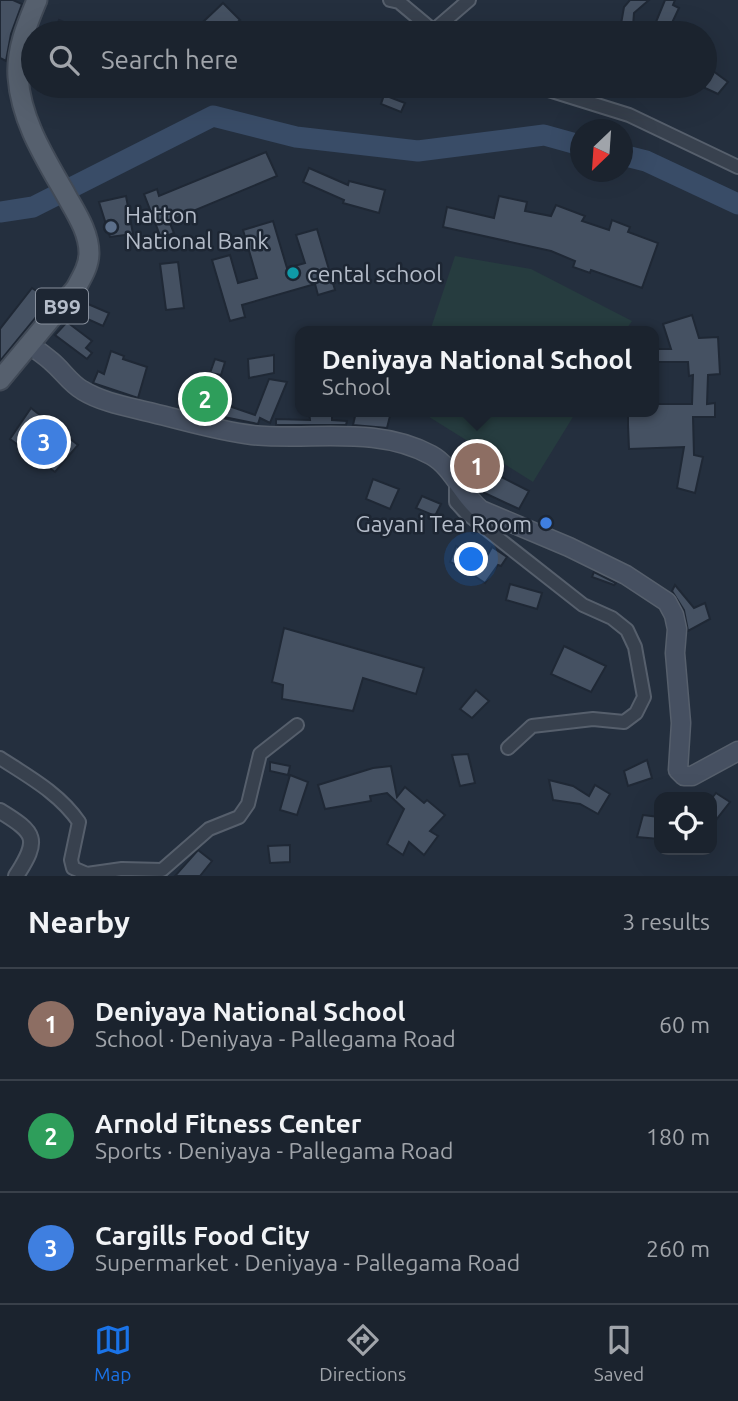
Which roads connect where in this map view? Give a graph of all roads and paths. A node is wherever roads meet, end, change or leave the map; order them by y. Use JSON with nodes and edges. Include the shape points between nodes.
{"nodes":[{"id":1,"x":37,"y":0,"type":"edge"},
{"id":2,"x":390,"y":0,"type":"edge"},
{"id":3,"x":469,"y":0,"type":"edge"},
{"id":4,"x":30,"y":21,"type":"edge"},
{"id":5,"x":422,"y":21,"type":"edge"},
{"id":6,"x":447,"y":21,"type":"edge"},
{"id":7,"x":21,"y":48,"type":"edge"},
{"id":8,"x":21,"y":90,"type":"edge"},
{"id":9,"x":23,"y":98,"type":"edge"},
{"id":10,"x":574,"y":98,"type":"edge"},
{"id":11,"x":738,"y":167,"type":"edge"},
{"id":12,"x":30,"y":345,"type":"junction"},
{"id":13,"x":0,"y":380,"type":"edge"},
{"id":14,"x":456,"y":482,"type":"junction"},
{"id":15,"x":297,"y":725,"type":"dead end"},
{"id":16,"x":508,"y":748,"type":"dead end"},
{"id":17,"x":738,"y":751,"type":"edge"},
{"id":18,"x":0,"y":758,"type":"edge"},
{"id":19,"x":0,"y":811,"type":"edge"},
{"id":20,"x":16,"y":876,"type":"edge"}],
"edges":[{"from":1,"to":4,"type":"main road","number":"B99"},
{"from":2,"to":5,"type":"street"},
{"from":3,"to":6,"type":"street"},
{"from":7,"to":8,"type":"main road","number":"B99"},
{"from":9,"to":12,"type":"main road","number":"B99","via":[[29,124],[88,240],[89,256],[76,288]]},
{"from":10,"to":11,"type":"street","via":[[629,115]]},
{"from":12,"to":13,"type":"main road","number":"B99"},
{"from":12,"to":14,"type":"main road","via":[[72,384],[95,397],[234,432],[379,439],[429,454],[441,461]]},
{"from":14,"to":16,"type":"street","via":[[456,502],[466,513],[583,605],[620,624],[635,647],[644,697],[636,713],[624,722],[593,719],[532,726]]},
{"from":14,"to":17,"type":"main road","via":[[481,510],[626,575],[667,602],[677,629],[678,771],[692,776]]},
{"from":15,"to":18,"type":"street","via":[[260,754],[248,804],[239,817],[209,829],[162,870],[87,874],[73,868],[79,822],[46,788]]},
{"from":19,"to":20,"type":"street","via":[[26,827],[30,839],[30,854]]}]}
